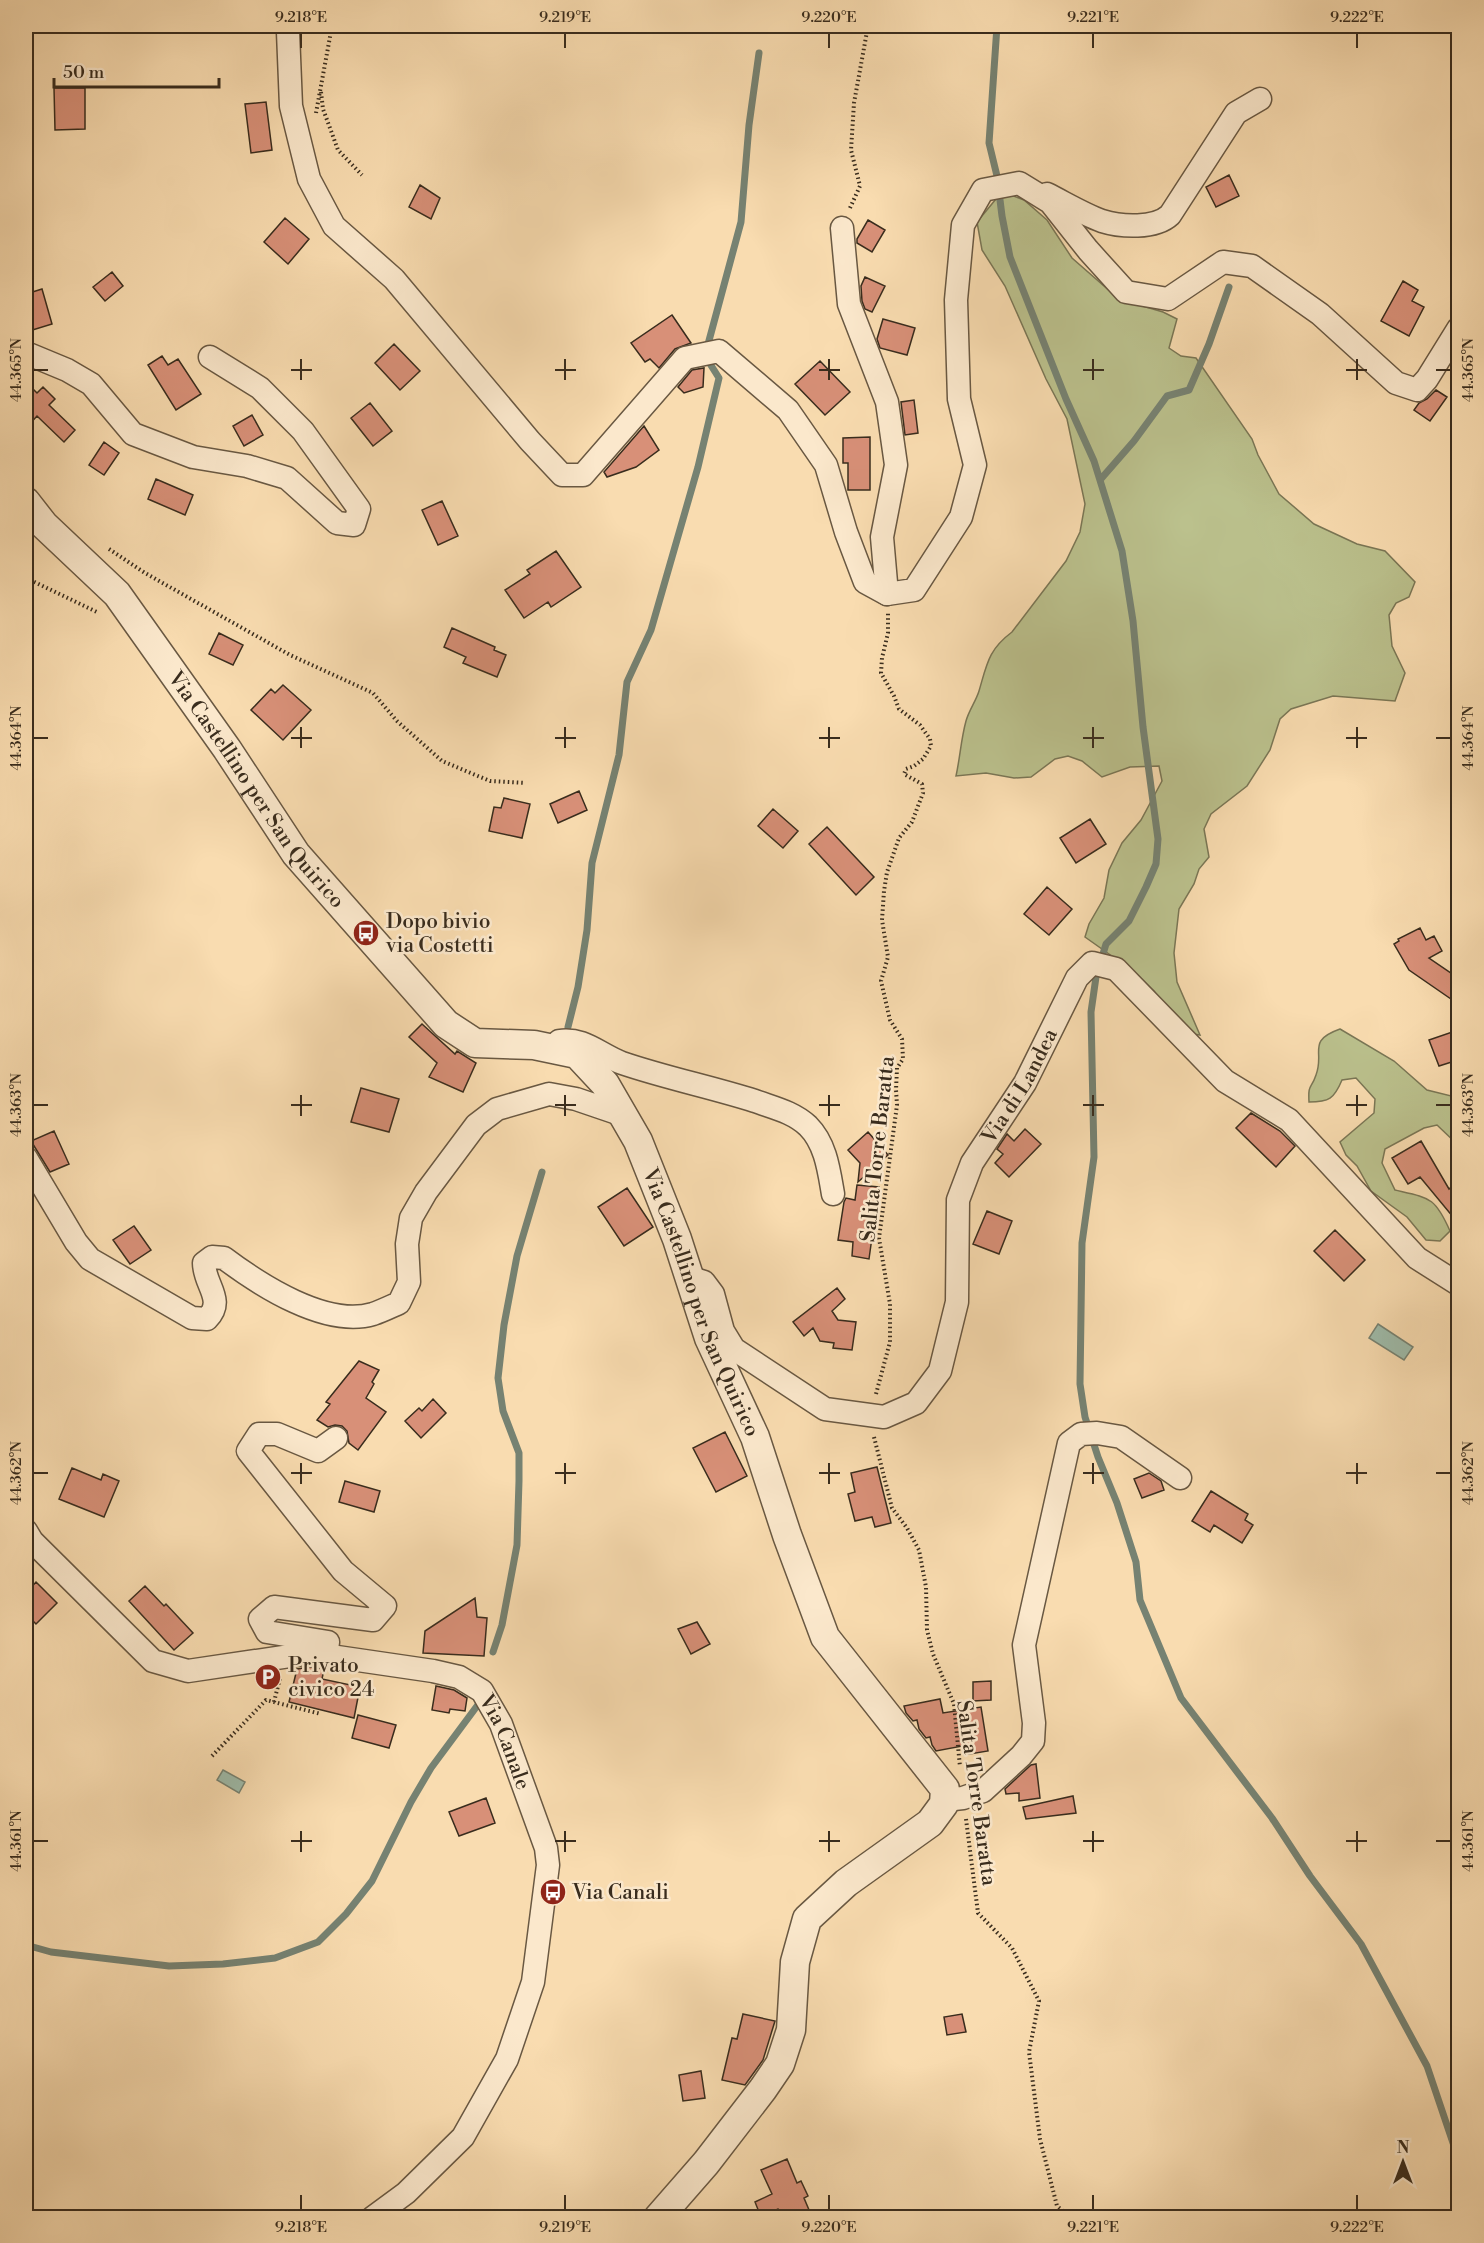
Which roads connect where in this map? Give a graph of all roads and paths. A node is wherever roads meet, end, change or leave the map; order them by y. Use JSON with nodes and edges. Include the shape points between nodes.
{"nodes":[{"id":1,"x":286,"y":26,"type":"edge"},
{"id":2,"x":332,"y":26,"type":"edge"},
{"id":3,"x":868,"y":26,"type":"edge"},
{"id":4,"x":321,"y":88,"type":"junction"},
{"id":5,"x":1260,"y":99,"type":"dead end"},
{"id":6,"x":317,"y":124,"type":"dead end"},
{"id":7,"x":362,"y":175,"type":"dead end"},
{"id":8,"x":1034,"y":192,"type":"junction"},
{"id":9,"x":842,"y":228,"type":"joint"},
{"id":10,"x":1458,"y":329,"type":"edge"},
{"id":11,"x":26,"y":353,"type":"edge"},
{"id":12,"x":210,"y":357,"type":"dead end"},
{"id":13,"x":26,"y":502,"type":"edge"},
{"id":14,"x":107,"y":548,"type":"dead end"},
{"id":15,"x":26,"y":578,"type":"edge"},
{"id":16,"x":887,"y":594,"type":"junction"},
{"id":17,"x":133,"y":616,"type":"junction"},
{"id":18,"x":525,"y":783,"type":"dead end"},
{"id":19,"x":544,"y":1047,"type":"junction"},
{"id":20,"x":623,"y":1115,"type":"junction"},
{"id":21,"x":26,"y":1158,"type":"edge"},
{"id":22,"x":833,"y":1194,"type":"dead end"},
{"id":23,"x":688,"y":1277,"type":"junction"},
{"id":24,"x":1458,"y":1284,"type":"edge"},
{"id":25,"x":871,"y":1416,"type":"junction"},
{"id":26,"x":336,"y":1438,"type":"dead end"},
{"id":27,"x":1180,"y":1478,"type":"dead end"},
{"id":28,"x":26,"y":1531,"type":"edge"},
{"id":29,"x":326,"y":1656,"type":"junction"},
{"id":30,"x":321,"y":1714,"type":"dead end"},
{"id":31,"x":212,"y":1756,"type":"dead end"},
{"id":32,"x":954,"y":1799,"type":"junction"},
{"id":33,"x":372,"y":2217,"type":"edge"},
{"id":34,"x":658,"y":2217,"type":"edge"},
{"id":35,"x":1071,"y":2217,"type":"edge"}],
"edges":[{"from":1,"to":16,"type":"street","via":[[291,106],[309,179],[333,226],[394,279],[562,475],[583,475],[685,358],[718,351],[788,410],[814,446],[826,465],[865,582]]},
{"from":2,"to":4,"type":"path"},
{"from":3,"to":9,"type":"path","via":[[854,103],[851,150],[860,186]]},
{"from":4,"to":6,"type":"path"},
{"from":4,"to":7,"type":"path","via":[[323,109],[338,150]]},
{"from":5,"to":8,"type":"street","via":[[1236,113],[1165,220],[1137,226],[1103,221]]},
{"from":8,"to":10,"type":"street","via":[[1050,202],[1126,292],[1168,299],[1223,262],[1252,266],[1320,314],[1396,383],[1417,390]]},
{"from":8,"to":16,"type":"street","via":[[1019,183],[984,190],[963,225],[956,300],[959,399],[975,465],[961,517],[914,590]]},
{"from":9,"to":16,"type":"street","via":[[849,303],[887,402],[896,465],[882,537]]},
{"from":11,"to":12,"type":"street","via":[[91,384],[133,434],[193,457],[287,477],[337,523],[354,525],[359,509],[303,431],[260,388]]},
{"from":13,"to":17,"type":"street","name":"Via Castellino per San Quirico","via":[[44,525],[117,594]]},
{"from":14,"to":18,"type":"path","via":[[290,655],[373,693],[397,721],[442,761],[490,781]]},
{"from":15,"to":17,"type":"path","via":[[96,612]]},
{"from":16,"to":25,"type":"path","name":"Salita Torre Baratta","via":[[888,633],[881,673],[898,708],[920,725],[931,746],[923,759],[904,774],[922,784],[923,793],[912,822],[899,838],[884,891],[882,920],[888,957],[881,981],[890,1020],[902,1039],[903,1059],[897,1068],[897,1106],[879,1238],[890,1304],[890,1342]]},
{"from":17,"to":19,"type":"street","name":"Via Castellino per San Quirico","via":[[296,854],[446,1024],[475,1042]]},
{"from":19,"to":20,"type":"street","name":"Via Castellino per San Quirico","via":[[577,1054],[604,1084]]},
{"from":19,"to":22,"type":"street","via":[[572,1039],[588,1044],[606,1057],[794,1115],[810,1128],[825,1151]]},
{"from":20,"to":21,"type":"street","via":[[549,1094],[497,1109],[476,1125],[411,1218],[407,1244],[409,1282],[399,1303],[371,1315],[341,1316],[289,1300],[224,1258],[212,1257],[204,1263],[204,1275],[216,1300],[214,1312],[207,1319],[192,1318],[90,1259]]},
{"from":20,"to":23,"type":"street","name":"Via Castellino per San Quirico","via":[[638,1141]]},
{"from":23,"to":25,"type":"street","name":"Via di Landea","via":[[704,1282],[713,1294],[723,1330],[734,1349],[825,1409]]},
{"from":23,"to":32,"type":"street","name":"Via Castellino per San Quirico","via":[[709,1338],[755,1437],[825,1637]]},
{"from":24,"to":25,"type":"street","name":"Via di Landea","via":[[1417,1258],[1289,1120],[1226,1081],[1116,969],[1092,963],[1077,978],[1025,1083],[972,1163],[958,1200],[957,1302],[940,1371],[916,1403],[884,1417]]},
{"from":25,"to":32,"type":"path","name":"Salita Torre Baratta","via":[[892,1508],[919,1550],[926,1587],[927,1630],[954,1704]]},
{"from":26,"to":29,"type":"street","via":[[318,1451],[277,1434],[259,1434],[248,1451],[343,1571],[386,1606],[373,1620],[274,1607],[260,1619],[267,1632],[328,1642]]},
{"from":27,"to":32,"type":"street","via":[[1121,1437],[1081,1434],[1069,1443],[1024,1645],[1033,1741],[983,1791]]},
{"from":28,"to":29,"type":"street","name":"Via Canale","via":[[153,1661],[188,1671],[310,1653]]},
{"from":29,"to":33,"type":"street","name":"Via Canale","via":[[433,1671],[459,1677],[482,1691],[509,1745],[540,1827],[548,1865],[533,1982],[507,2059],[463,2137],[406,2193]]},
{"from":30,"to":31,"type":"path","via":[[267,1700]]},
{"from":32,"to":34,"type":"street","via":[[944,1804],[930,1823],[846,1883],[807,1919],[795,1962],[791,2030],[780,2064],[706,2163]]},
{"from":32,"to":35,"type":"path","name":"Salita Torre Baratta","via":[[978,1912],[1012,1948],[1039,2001],[1029,2052],[1040,2139],[1057,2206]]}]}
